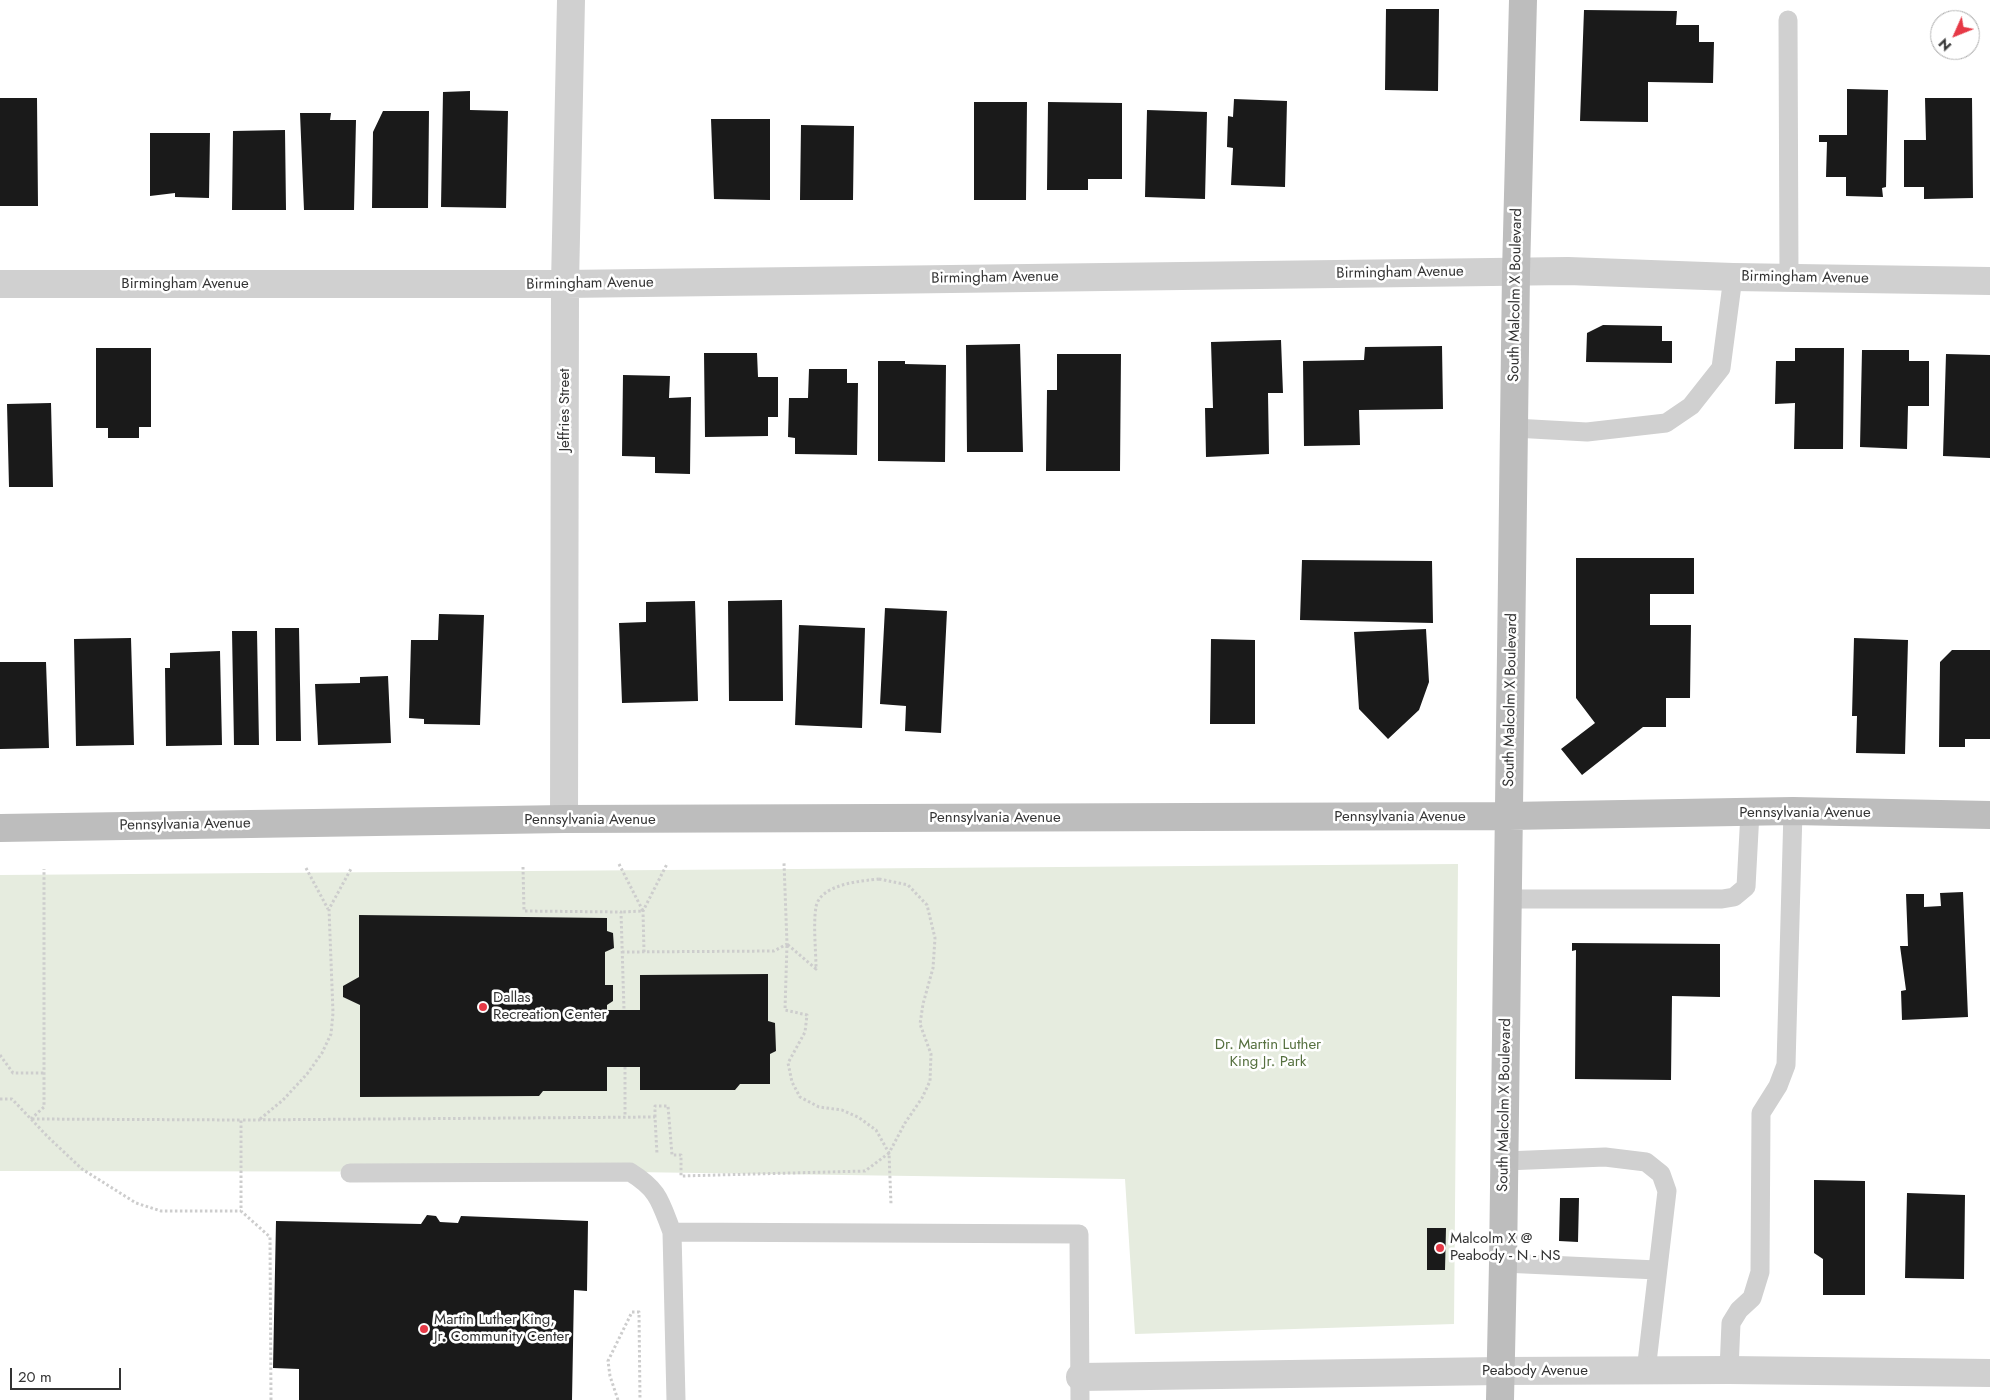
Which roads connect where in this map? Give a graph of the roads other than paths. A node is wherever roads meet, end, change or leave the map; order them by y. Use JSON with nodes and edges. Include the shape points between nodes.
{"nodes":[{"id":1,"x":570,"y":0,"type":"edge"},
{"id":2,"x":1523,"y":0,"type":"edge"},
{"id":3,"x":1788,"y":20,"type":"dead end"},
{"id":4,"x":1516,"y":273,"type":"junction"},
{"id":5,"x":1733,"y":277,"type":"junction"},
{"id":6,"x":1789,"y":278,"type":"junction"},
{"id":7,"x":1990,"y":281,"type":"edge"},
{"id":8,"x":0,"y":284,"type":"edge"},
{"id":9,"x":565,"y":284,"type":"junction"},
{"id":10,"x":1514,"y":428,"type":"junction"},
{"id":11,"x":1793,"y":811,"type":"junction"},
{"id":12,"x":1750,"y":812,"type":"junction"},
{"id":13,"x":1990,"y":815,"type":"edge"},
{"id":14,"x":1509,"y":816,"type":"junction"},
{"id":15,"x":564,"y":819,"type":"junction"},
{"id":16,"x":0,"y":828,"type":"edge"},
{"id":17,"x":1508,"y":899,"type":"junction"},
{"id":18,"x":1505,"y":1161,"type":"junction"},
{"id":19,"x":350,"y":1173,"type":"dead end"},
{"id":20,"x":672,"y":1232,"type":"junction"},
{"id":21,"x":1504,"y":1263,"type":"junction"},
{"id":22,"x":1657,"y":1270,"type":"junction"},
{"id":23,"x":1729,"y":1370,"type":"junction"},
{"id":24,"x":1500,"y":1371,"type":"junction"},
{"id":25,"x":1646,"y":1371,"type":"junction"},
{"id":26,"x":1990,"y":1373,"type":"edge"},
{"id":27,"x":1080,"y":1389,"type":"edge"},
{"id":28,"x":676,"y":1400,"type":"edge"},
{"id":29,"x":1500,"y":1400,"type":"edge"}],
"edges":[{"from":1,"to":9,"type":"street","name":"Jeffries Street"},
{"from":2,"to":4,"type":"street","name":"South Malcolm X Boulevard"},
{"from":3,"to":6,"type":"lane"},
{"from":4,"to":5,"type":"street","name":"Birmingham Avenue","via":[[1568,271]]},
{"from":4,"to":9,"type":"street","name":"Birmingham Avenue"},
{"from":4,"to":10,"type":"street","name":"South Malcolm X Boulevard"},
{"from":5,"to":6,"type":"street","name":"Birmingham Avenue"},
{"from":5,"to":10,"type":"lane","via":[[1721,368],[1691,406],[1666,423],[1587,432]]},
{"from":6,"to":7,"type":"street","name":"Birmingham Avenue"},
{"from":8,"to":9,"type":"street","name":"Birmingham Avenue"},
{"from":9,"to":15,"type":"street","name":"Jeffries Street"},
{"from":10,"to":14,"type":"street","name":"South Malcolm X Boulevard"},
{"from":11,"to":12,"type":"street","name":"Pennsylvania Avenue"},
{"from":11,"to":13,"type":"street","name":"Pennsylvania Avenue"},
{"from":11,"to":23,"type":"lane","via":[[1786,1065],[1778,1086],[1761,1113],[1760,1272],[1752,1298],[1731,1323]]},
{"from":12,"to":14,"type":"street","name":"Pennsylvania Avenue"},
{"from":12,"to":17,"type":"lane","via":[[1746,887],[1734,897]]},
{"from":14,"to":15,"type":"street","name":"Pennsylvania Avenue"},
{"from":14,"to":17,"type":"street","name":"South Malcolm X Boulevard"},
{"from":15,"to":16,"type":"street","name":"Pennsylvania Avenue"},
{"from":17,"to":18,"type":"street","name":"South Malcolm X Boulevard"},
{"from":18,"to":21,"type":"street","name":"South Malcolm X Boulevard"},
{"from":18,"to":22,"type":"lane","via":[[1605,1157],[1646,1162],[1661,1174],[1667,1191]]},
{"from":19,"to":20,"type":"lane","via":[[630,1172],[646,1182],[658,1196]]},
{"from":20,"to":27,"type":"lane","via":[[1079,1234]]},
{"from":20,"to":28,"type":"lane"},
{"from":21,"to":22,"type":"lane"},
{"from":21,"to":24,"type":"street","name":"South Malcolm X Boulevard"},
{"from":22,"to":25,"type":"lane"},
{"from":23,"to":25,"type":"street","name":"Peabody Avenue"},
{"from":23,"to":26,"type":"street","name":"Peabody Avenue"},
{"from":24,"to":25,"type":"street","name":"Peabody Avenue"},
{"from":24,"to":27,"type":"street","name":"Peabody Avenue"},
{"from":24,"to":29,"type":"street","name":"South Malcolm X Boulevard"}]}
